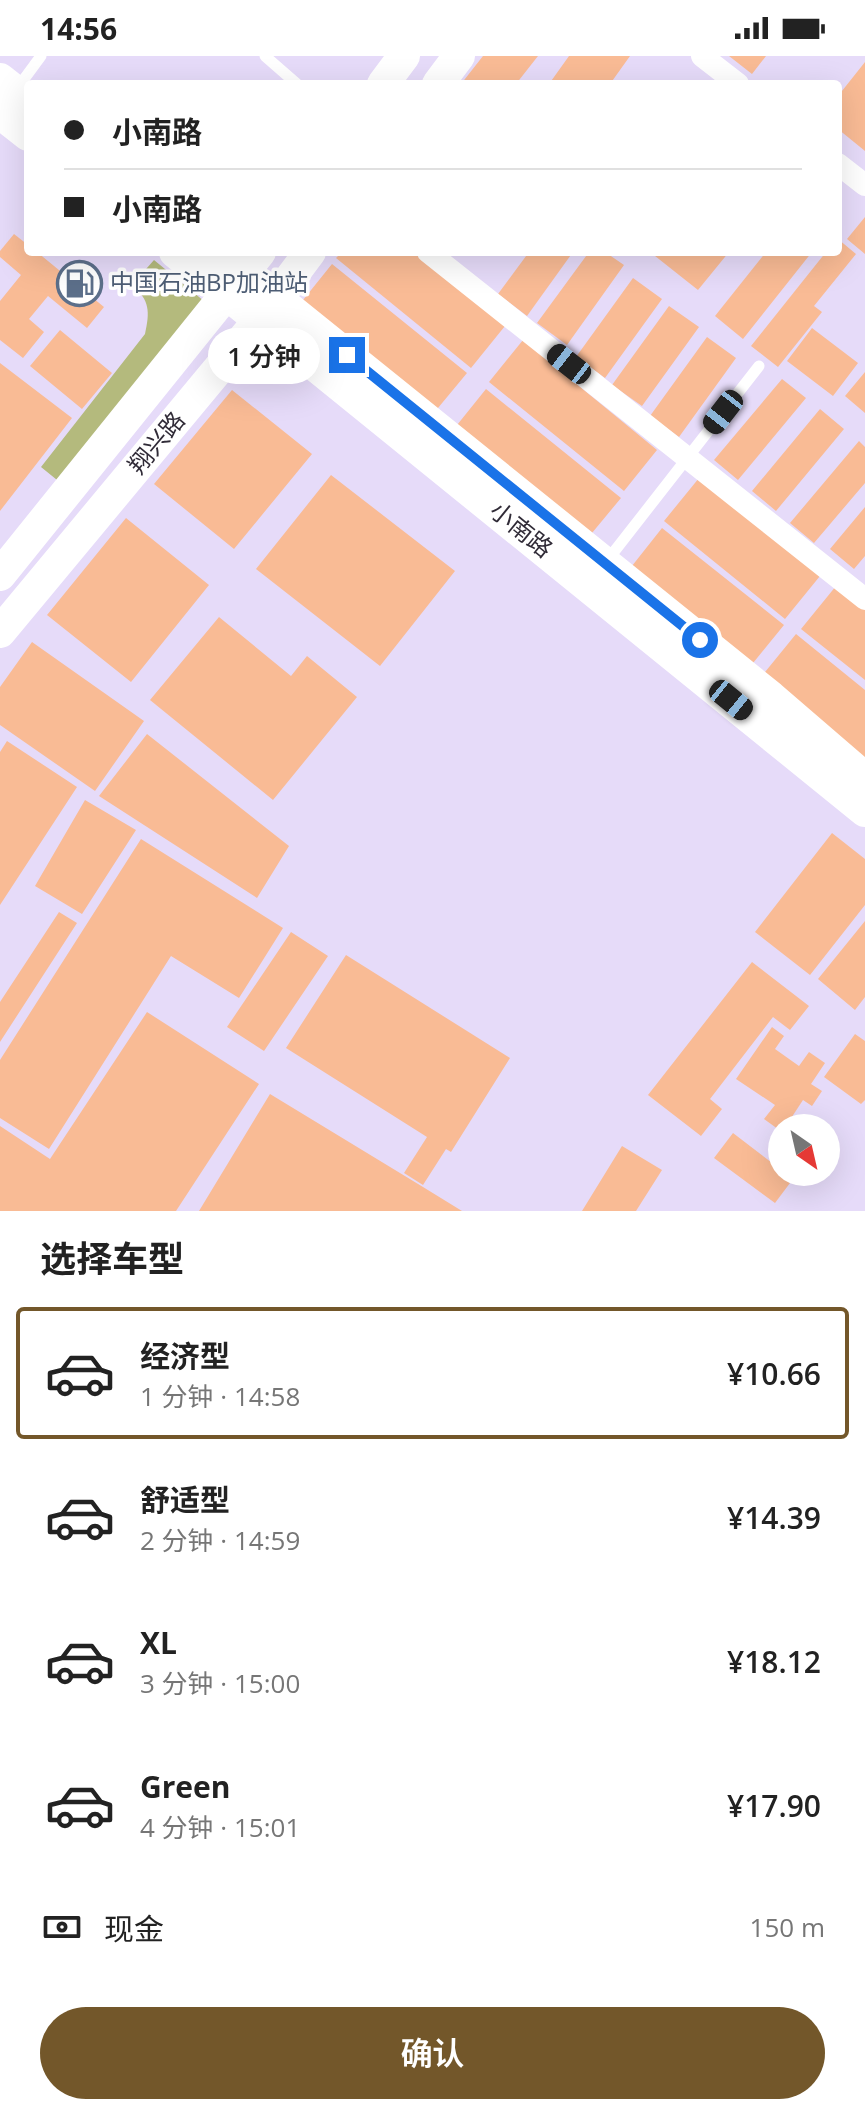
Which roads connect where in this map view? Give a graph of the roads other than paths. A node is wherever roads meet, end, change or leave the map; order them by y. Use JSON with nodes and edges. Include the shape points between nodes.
{"nodes":[{"id":1,"x":41,"y":56,"type":"edge"},
{"id":2,"x":265,"y":56,"type":"edge"},
{"id":3,"x":404,"y":56,"type":"edge"},
{"id":4,"x":459,"y":56,"type":"edge"},
{"id":5,"x":702,"y":56,"type":"edge"},
{"id":6,"x":292,"y":80,"type":"edge"},
{"id":7,"x":386,"y":80,"type":"edge"},
{"id":8,"x":441,"y":80,"type":"edge"},
{"id":9,"x":733,"y":80,"type":"edge"},
{"id":10,"x":11,"y":96,"type":"edge"},
{"id":11,"x":24,"y":126,"type":"edge"},
{"id":12,"x":842,"y":167,"type":"edge"},
{"id":13,"x":865,"y":185,"type":"edge"},
{"id":14,"x":188,"y":256,"type":"edge"},
{"id":15,"x":224,"y":256,"type":"edge"},
{"id":16,"x":307,"y":256,"type":"edge"},
{"id":17,"x":433,"y":256,"type":"edge"},
{"id":18,"x":244,"y":273,"type":"edge"},
{"id":19,"x":268,"y":309,"type":"junction"},
{"id":20,"x":759,"y":366,"type":"dead end"},
{"id":21,"x":687,"y":458,"type":"junction"},
{"id":22,"x":597,"y":574,"type":"junction"},
{"id":23,"x":0,"y":575,"type":"edge"},
{"id":24,"x":862,"y":590,"type":"edge"},
{"id":25,"x":0,"y":632,"type":"edge"},
{"id":26,"x":865,"y":778,"type":"edge"},
{"id":27,"x":865,"y":811,"type":"edge"}],
"edges":[{"from":1,"to":10,"type":"lane"},
{"from":2,"to":6,"type":"lane"},
{"from":3,"to":7,"type":"main road"},
{"from":4,"to":8,"type":"main road"},
{"from":5,"to":9,"type":"street"},
{"from":10,"to":11,"type":"main road"},
{"from":12,"to":13,"type":"street"},
{"from":14,"to":18,"type":"main road","name":"小南路"},
{"from":15,"to":18,"type":"main road","name":"小南路"},
{"from":16,"to":19,"type":"main road","name":"翔兴路"},
{"from":17,"to":21,"type":"street"},
{"from":18,"to":19,"type":"main road","name":"小南路"},
{"from":18,"to":23,"type":"main road","name":"翔兴路"},
{"from":19,"to":22,"type":"main road","name":"小南路"},
{"from":19,"to":25,"type":"main road","name":"翔兴路"},
{"from":20,"to":21,"type":"lane"},
{"from":21,"to":22,"type":"lane"},
{"from":21,"to":24,"type":"street"},
{"from":22,"to":26,"type":"main road","name":"小南路"},
{"from":22,"to":27,"type":"main road","name":"小南路"}]}
